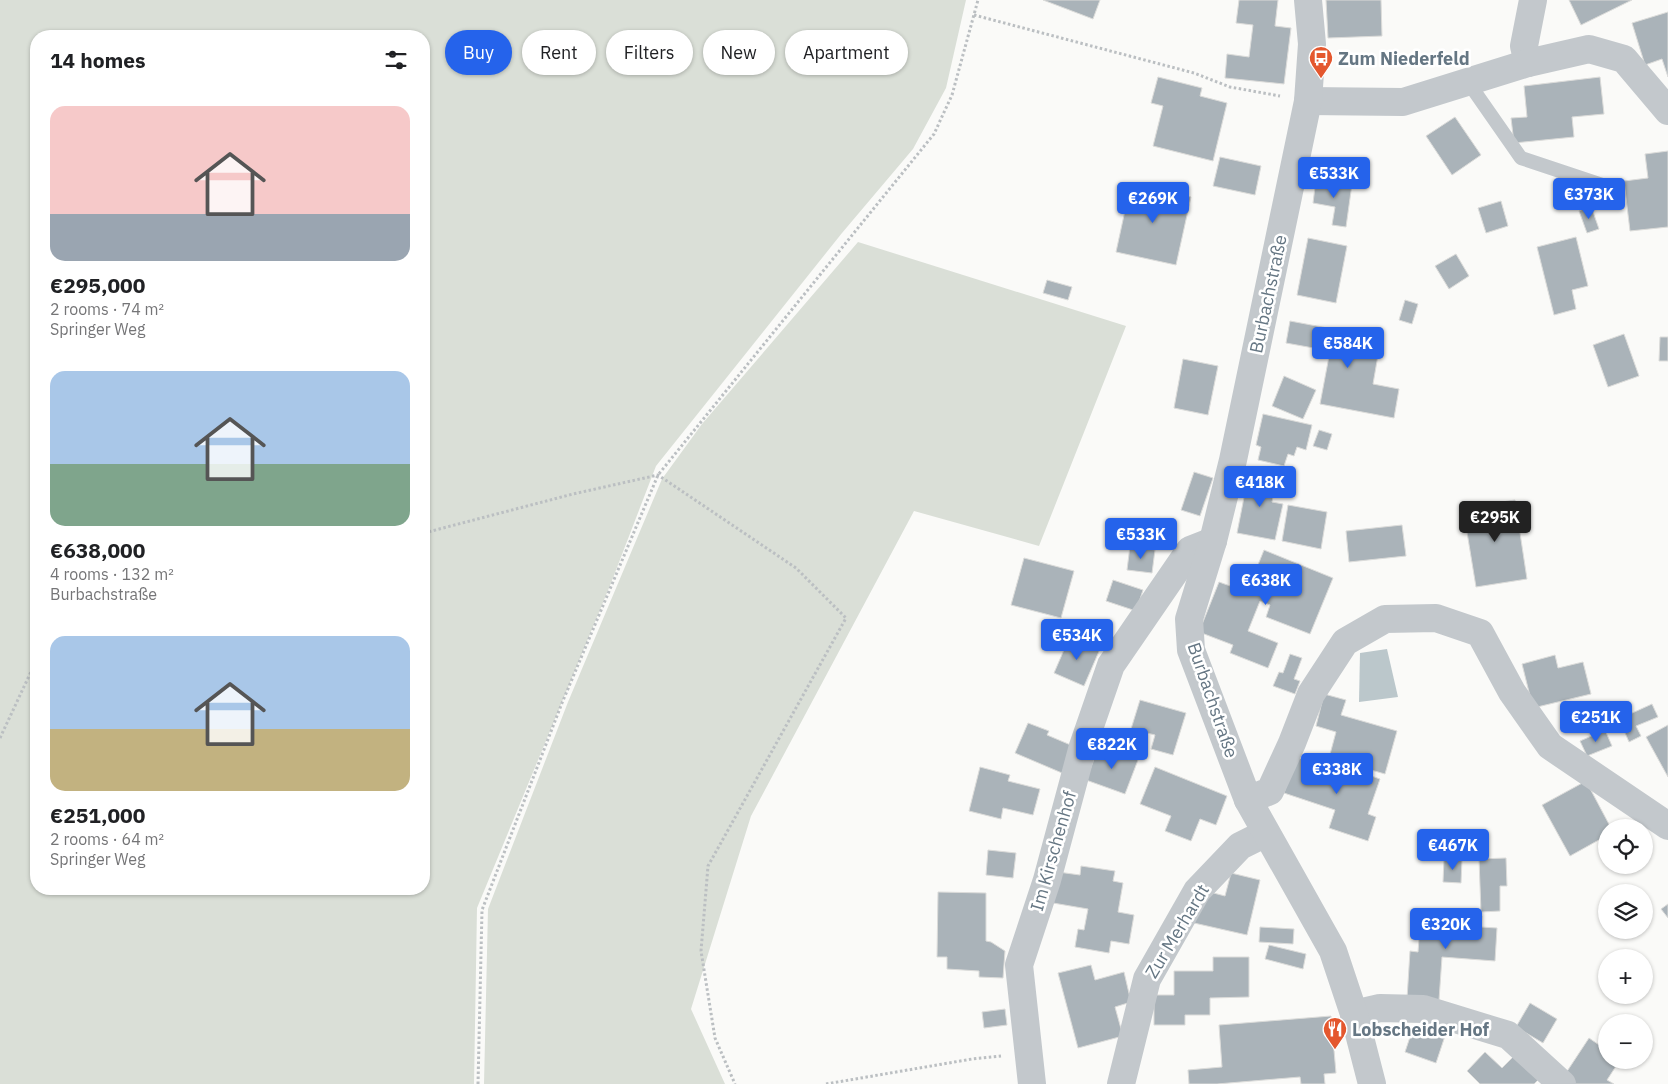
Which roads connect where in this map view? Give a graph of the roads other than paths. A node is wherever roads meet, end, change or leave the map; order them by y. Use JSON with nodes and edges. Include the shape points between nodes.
{"nodes":[{"id":1,"x":1308,"y":0,"type":"edge"},
{"id":2,"x":1533,"y":0,"type":"edge"},
{"id":3,"x":1528,"y":63,"type":"junction"},
{"id":4,"x":1468,"y":82,"type":"junction"},
{"id":5,"x":1308,"y":101,"type":"junction"},
{"id":6,"x":1668,"y":111,"type":"edge"},
{"id":7,"x":1608,"y":187,"type":"dead end"},
{"id":8,"x":1213,"y":541,"type":"junction"},
{"id":9,"x":1248,"y":800,"type":"junction"},
{"id":10,"x":1668,"y":826,"type":"edge"},
{"id":11,"x":1266,"y":832,"type":"junction"},
{"id":12,"x":1354,"y":1014,"type":"junction"},
{"id":13,"x":1032,"y":1084,"type":"edge"},
{"id":14,"x":1121,"y":1084,"type":"edge"},
{"id":15,"x":1372,"y":1084,"type":"edge"},
{"id":16,"x":1562,"y":1084,"type":"edge"}],
"edges":[{"from":1,"to":5,"type":"street","name":"Burbachstraße","via":[[1312,44]]},
{"from":2,"to":3,"type":"street","via":[[1524,46]]},
{"from":3,"to":4,"type":"street"},
{"from":3,"to":6,"type":"street","via":[[1589,49],[1624,59]]},
{"from":4,"to":5,"type":"street","via":[[1403,102]]},
{"from":4,"to":7,"type":"lane","via":[[1521,158]]},
{"from":5,"to":8,"type":"street","name":"Burbachstraße","via":[[1238,441]]},
{"from":8,"to":9,"type":"street","name":"Burbachstraße","via":[[1189,619],[1192,650]]},
{"from":8,"to":13,"type":"street","name":"Im Kirschenhof","via":[[1190,550],[1111,665],[1083,746],[1019,965]]},
{"from":9,"to":10,"type":"street","via":[[1270,791],[1310,694],[1345,642],[1385,619],[1436,618],[1480,632],[1512,692],[1550,746]]},
{"from":9,"to":11,"type":"street","name":"Burbachstraße"},
{"from":11,"to":12,"type":"street","name":"Burbachstraße","via":[[1333,951]]},
{"from":11,"to":14,"type":"street","name":"Zur Merhardt","via":[[1240,846],[1197,891],[1146,979]]},
{"from":12,"to":15,"type":"street","name":"Burbachstraße"},
{"from":12,"to":16,"type":"street","via":[[1380,1008],[1423,1010],[1508,1035]]}]}
